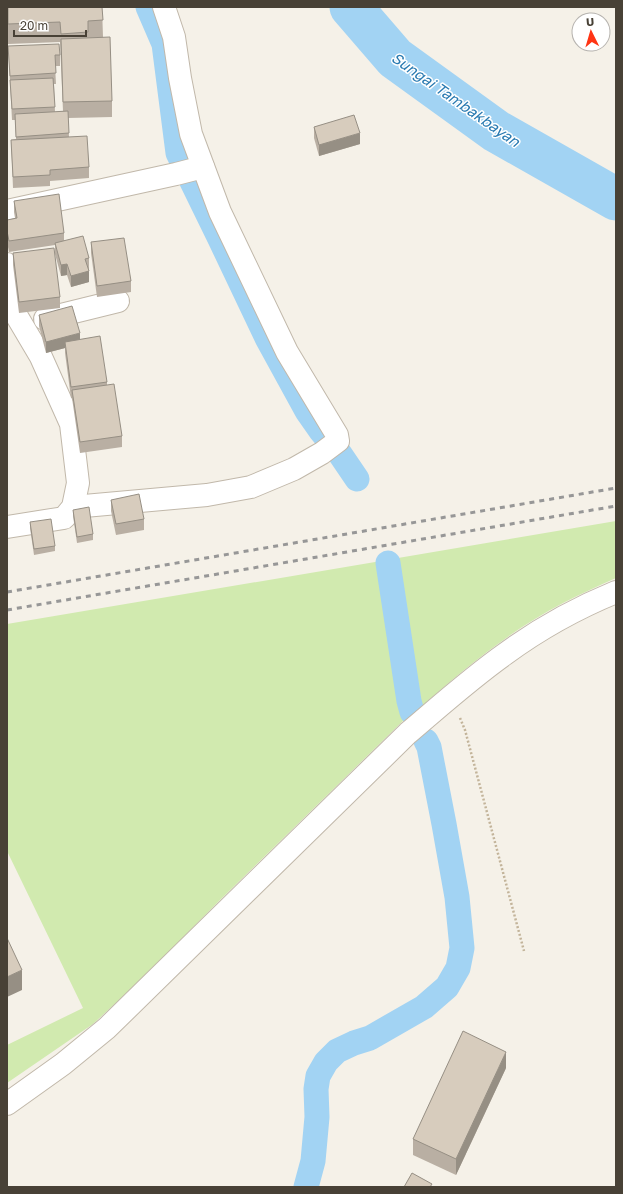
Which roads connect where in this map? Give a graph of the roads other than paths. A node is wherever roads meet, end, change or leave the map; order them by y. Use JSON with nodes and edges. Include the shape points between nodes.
{"nodes":[{"id":1,"x":164,"y":7,"type":"edge"},
{"id":2,"x":190,"y":170,"type":"junction"},
{"id":3,"x":7,"y":211,"type":"edge"},
{"id":4,"x":7,"y":264,"type":"edge"},
{"id":5,"x":118,"y":301,"type":"dead end"},
{"id":6,"x":14,"y":314,"type":"edge"},
{"id":7,"x":73,"y":507,"type":"junction"},
{"id":8,"x":7,"y":527,"type":"edge"},
{"id":9,"x":616,"y":592,"type":"edge"},
{"id":10,"x":7,"y":1104,"type":"edge"}],
"edges":[{"from":1,"to":2,"type":"street","via":[[174,37],[191,134]]},
{"from":2,"to":3,"type":"street"},
{"from":2,"to":7,"type":"street","via":[[220,212],[287,352],[337,435],[330,447],[294,469],[251,487],[207,496]]},
{"from":4,"to":6,"type":"street"},
{"from":5,"to":6,"type":"street"},
{"from":6,"to":7,"type":"street","via":[[41,357],[71,424],[78,483]]},
{"from":7,"to":8,"type":"street","via":[[64,518]]},
{"from":9,"to":10,"type":"street","via":[[532,636],[505,654],[431,713],[107,1028],[63,1064]]}]}
